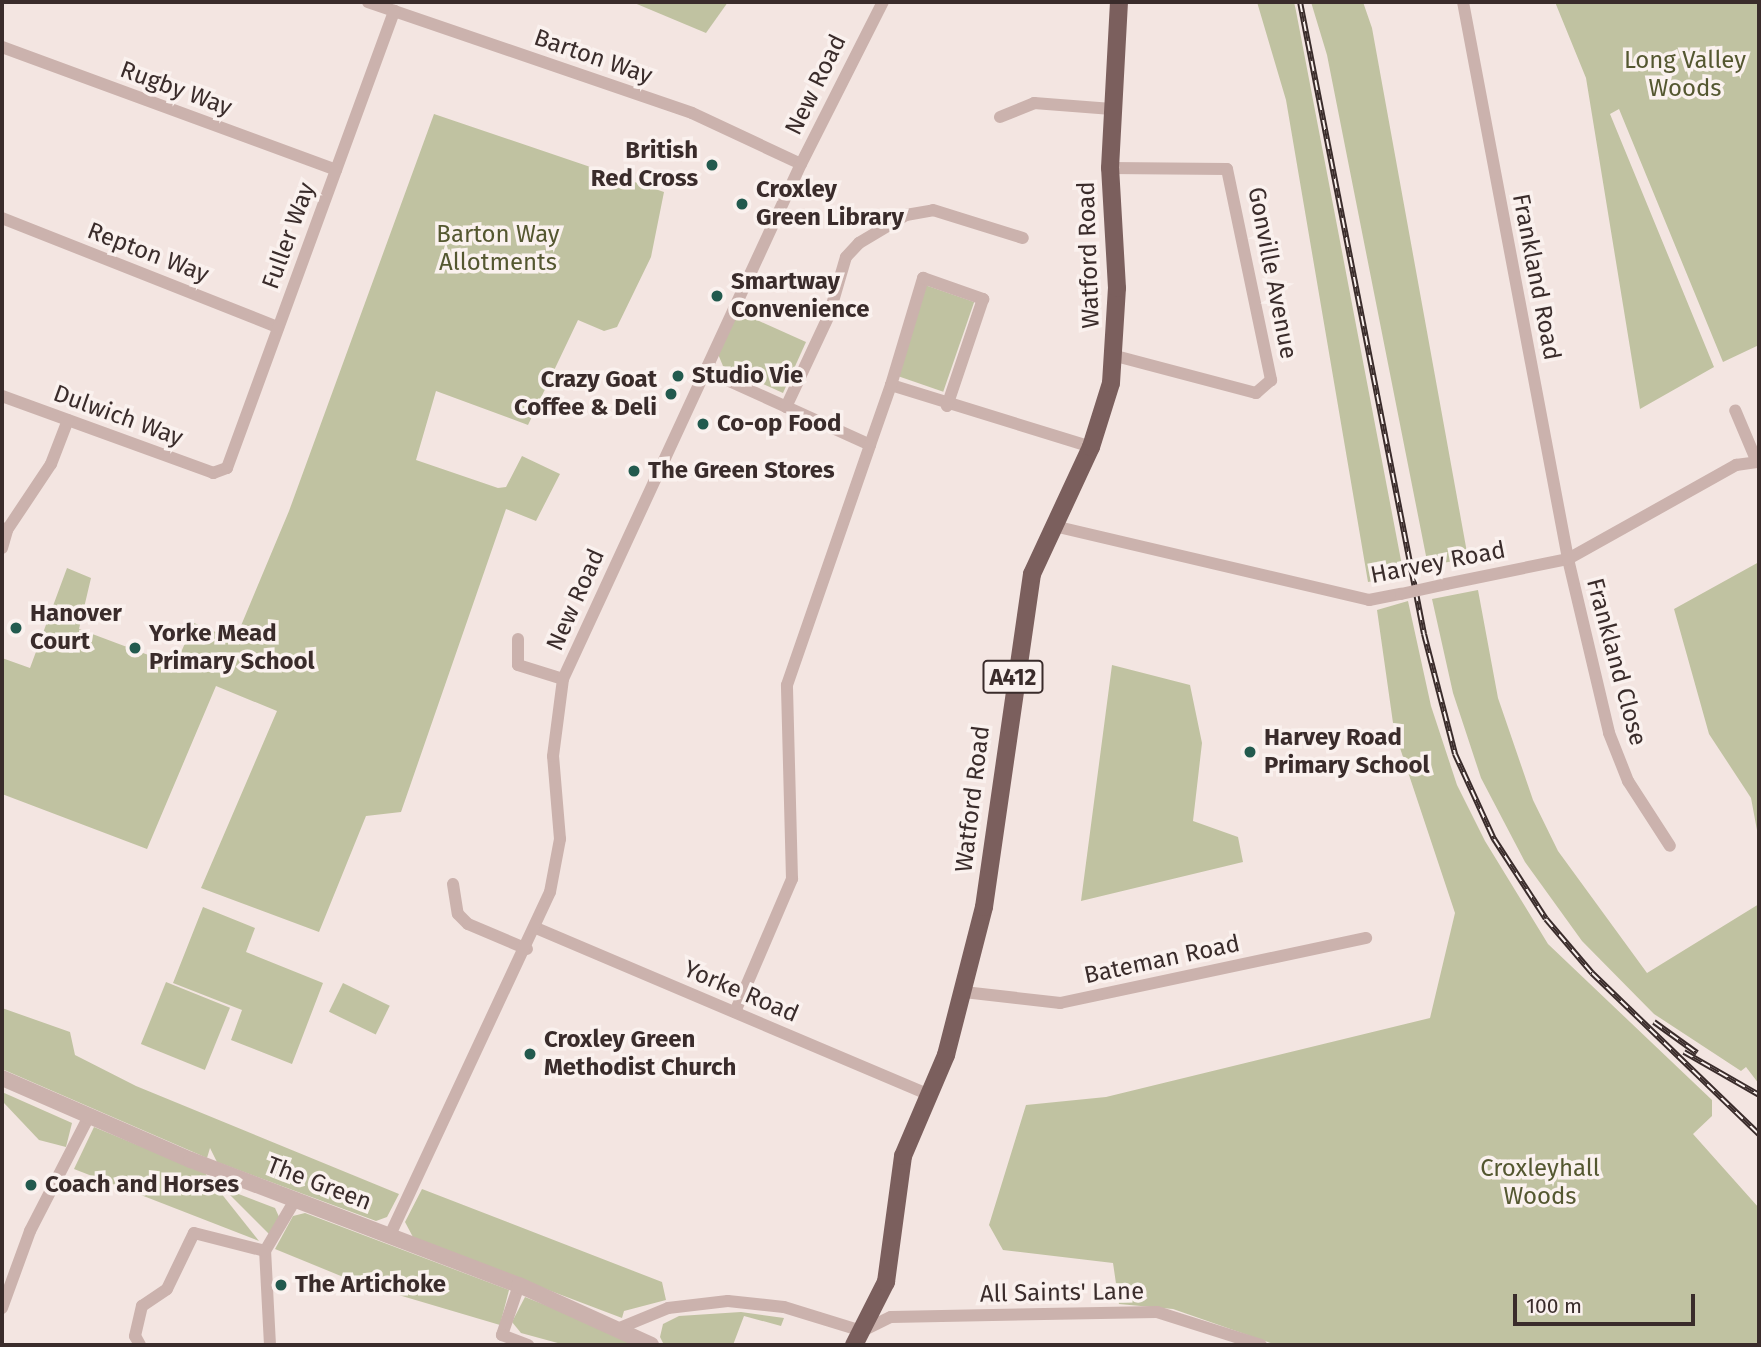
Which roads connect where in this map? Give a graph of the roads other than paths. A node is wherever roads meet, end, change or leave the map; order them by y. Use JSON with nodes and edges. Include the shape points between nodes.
{"nodes":[{"id":1,"x":368,"y":2,"type":"edge"},
{"id":2,"x":883,"y":2,"type":"edge"},
{"id":3,"x":1119,"y":2,"type":"edge"},
{"id":4,"x":1463,"y":2,"type":"edge"},
{"id":5,"x":394,"y":11,"type":"junction"},
{"id":6,"x":2,"y":47,"type":"edge"},
{"id":7,"x":1112,"y":109,"type":"junction"},
{"id":8,"x":1000,"y":117,"type":"dead end"},
{"id":9,"x":801,"y":164,"type":"junction"},
{"id":10,"x":1110,"y":168,"type":"junction"},
{"id":11,"x":336,"y":170,"type":"junction"},
{"id":12,"x":2,"y":218,"type":"edge"},
{"id":13,"x":1023,"y":238,"type":"dead end"},
{"id":14,"x":278,"y":327,"type":"junction"},
{"id":15,"x":1116,"y":356,"type":"junction"},
{"id":16,"x":705,"y":370,"type":"junction"},
{"id":17,"x":891,"y":386,"type":"junction"},
{"id":18,"x":2,"y":396,"type":"edge"},
{"id":19,"x":947,"y":406,"type":"junction"},
{"id":20,"x":786,"y":407,"type":"junction"},
{"id":21,"x":1735,"y":410,"type":"dead end"},
{"id":22,"x":68,"y":420,"type":"junction"},
{"id":23,"x":870,"y":445,"type":"junction"},
{"id":24,"x":1091,"y":447,"type":"junction"},
{"id":25,"x":1758,"y":462,"type":"edge"},
{"id":26,"x":221,"y":474,"type":"joint"},
{"id":27,"x":1054,"y":526,"type":"junction"},
{"id":28,"x":4,"y":529,"type":"edge"},
{"id":29,"x":2,"y":548,"type":"edge"},
{"id":30,"x":1568,"y":559,"type":"junction"},
{"id":31,"x":518,"y":639,"type":"dead end"},
{"id":32,"x":563,"y":679,"type":"junction"},
{"id":33,"x":1670,"y":846,"type":"dead end"},
{"id":34,"x":453,"y":884,"type":"dead end"},
{"id":35,"x":536,"y":928,"type":"junction"},
{"id":36,"x":1366,"y":938,"type":"dead end"},
{"id":37,"x":527,"y":949,"type":"junction"},
{"id":38,"x":964,"y":992,"type":"junction"},
{"id":39,"x":735,"y":1012,"type":"junction"},
{"id":40,"x":2,"y":1078,"type":"edge"},
{"id":41,"x":929,"y":1095,"type":"junction"},
{"id":42,"x":89,"y":1116,"type":"junction"},
{"id":43,"x":295,"y":1200,"type":"junction"},
{"id":44,"x":390,"y":1236,"type":"junction"},
{"id":45,"x":265,"y":1251,"type":"junction"},
{"id":46,"x":519,"y":1285,"type":"junction"},
{"id":47,"x":2,"y":1308,"type":"edge"},
{"id":48,"x":622,"y":1327,"type":"junction"},
{"id":49,"x":858,"y":1338,"type":"edge"},
{"id":50,"x":140,"y":1345,"type":"edge"},
{"id":51,"x":270,"y":1345,"type":"edge"},
{"id":52,"x":528,"y":1345,"type":"edge"},
{"id":53,"x":651,"y":1345,"type":"edge"},
{"id":54,"x":1261,"y":1345,"type":"edge"}],
"edges":[{"from":1,"to":5,"type":"street","name":"Barton Way"},
{"from":2,"to":9,"type":"street","name":"New Road"},
{"from":3,"to":7,"type":"main road","name":"Watford Road","number":"A412"},
{"from":4,"to":30,"type":"street","name":"Frankland Road"},
{"from":5,"to":9,"type":"street","name":"Barton Way","via":[[692,113]]},
{"from":5,"to":11,"type":"street","name":"Fuller Way"},
{"from":6,"to":11,"type":"street","name":"Rugby Way"},
{"from":7,"to":8,"type":"street","via":[[1034,103]]},
{"from":7,"to":10,"type":"main road","name":"Watford Road","number":"A412"},
{"from":9,"to":16,"type":"street","name":"New Road"},
{"from":10,"to":15,"type":"main road","name":"Watford Road","number":"A412"},
{"from":10,"to":15,"type":"street","name":"Gonville Avenue","via":[[1227,169],[1271,380],[1256,393]]},
{"from":11,"to":14,"type":"street","name":"Fuller Way"},
{"from":12,"to":14,"type":"street","name":"Repton Way"},
{"from":13,"to":20,"type":"street","via":[[933,210],[906,215],[859,243],[846,257],[829,315]]},
{"from":14,"to":26,"type":"street","name":"Fuller Way"},
{"from":15,"to":24,"type":"main road","name":"Watford Road","number":"A412"},
{"from":16,"to":20,"type":"street"},
{"from":16,"to":32,"type":"street","name":"New Road"},
{"from":17,"to":19,"type":"street"},
{"from":17,"to":19,"type":"street","via":[[923,278],[983,299]]},
{"from":17,"to":23,"type":"street"},
{"from":18,"to":22,"type":"street","name":"Dulwich Way"},
{"from":19,"to":24,"type":"street"},
{"from":20,"to":23,"type":"street"},
{"from":21,"to":25,"type":"street","name":"Harvey Road"},
{"from":22,"to":26,"type":"street","name":"Dulwich Way"},
{"from":22,"to":28,"type":"street","via":[[51,464]]},
{"from":23,"to":39,"type":"street","via":[[787,685],[792,878]]},
{"from":24,"to":27,"type":"main road","name":"Watford Road","number":"A412"},
{"from":25,"to":30,"type":"street","name":"Harvey Road","via":[[1736,465]]},
{"from":27,"to":30,"type":"street","name":"Harvey Road","bridge":true,"via":[[1369,600]]},
{"from":27,"to":38,"type":"main road","name":"Watford Road","number":"A412","via":[[1028,592],[984,907]]},
{"from":28,"to":29,"type":"street"},
{"from":30,"to":33,"type":"street","name":"Frankland Close","via":[[1609,733],[1628,781]]},
{"from":31,"to":32,"type":"street","via":[[518,665]]},
{"from":32,"to":35,"type":"street","name":"New Road","via":[[554,740],[559,847]]},
{"from":34,"to":37,"type":"street","via":[[458,914],[468,924]]},
{"from":35,"to":37,"type":"street","name":"New Road"},
{"from":35,"to":39,"type":"street","name":"Yorke Road"},
{"from":36,"to":38,"type":"street","name":"Bateman Road","via":[[1060,1003]]},
{"from":37,"to":44,"type":"street","name":"New Road"},
{"from":38,"to":41,"type":"main road","name":"Watford Road","number":"A412"},
{"from":39,"to":41,"type":"street","name":"Yorke Road"},
{"from":40,"to":42,"type":"street","name":"The Green"},
{"from":41,"to":49,"type":"main road","name":"Watford Road","number":"A412","via":[[894,1191],[886,1282]]},
{"from":42,"to":43,"type":"street","name":"The Green"},
{"from":42,"to":47,"type":"street","via":[[30,1231]]},
{"from":43,"to":44,"type":"street","name":"The Green"},
{"from":43,"to":45,"type":"street"},
{"from":44,"to":46,"type":"street","name":"The Green"},
{"from":45,"to":50,"type":"street","via":[[194,1233],[167,1289],[142,1306],[135,1336]]},
{"from":45,"to":51,"type":"street"},
{"from":46,"to":48,"type":"street","name":"The Green"},
{"from":46,"to":52,"type":"street","via":[[502,1335]]},
{"from":48,"to":49,"type":"street","via":[[668,1308],[728,1301],[784,1307]]},
{"from":48,"to":53,"type":"street","name":"The Green"},
{"from":49,"to":54,"type":"street","name":"All Saints' Lane","via":[[891,1317],[1157,1312],[1199,1320]]}]}
